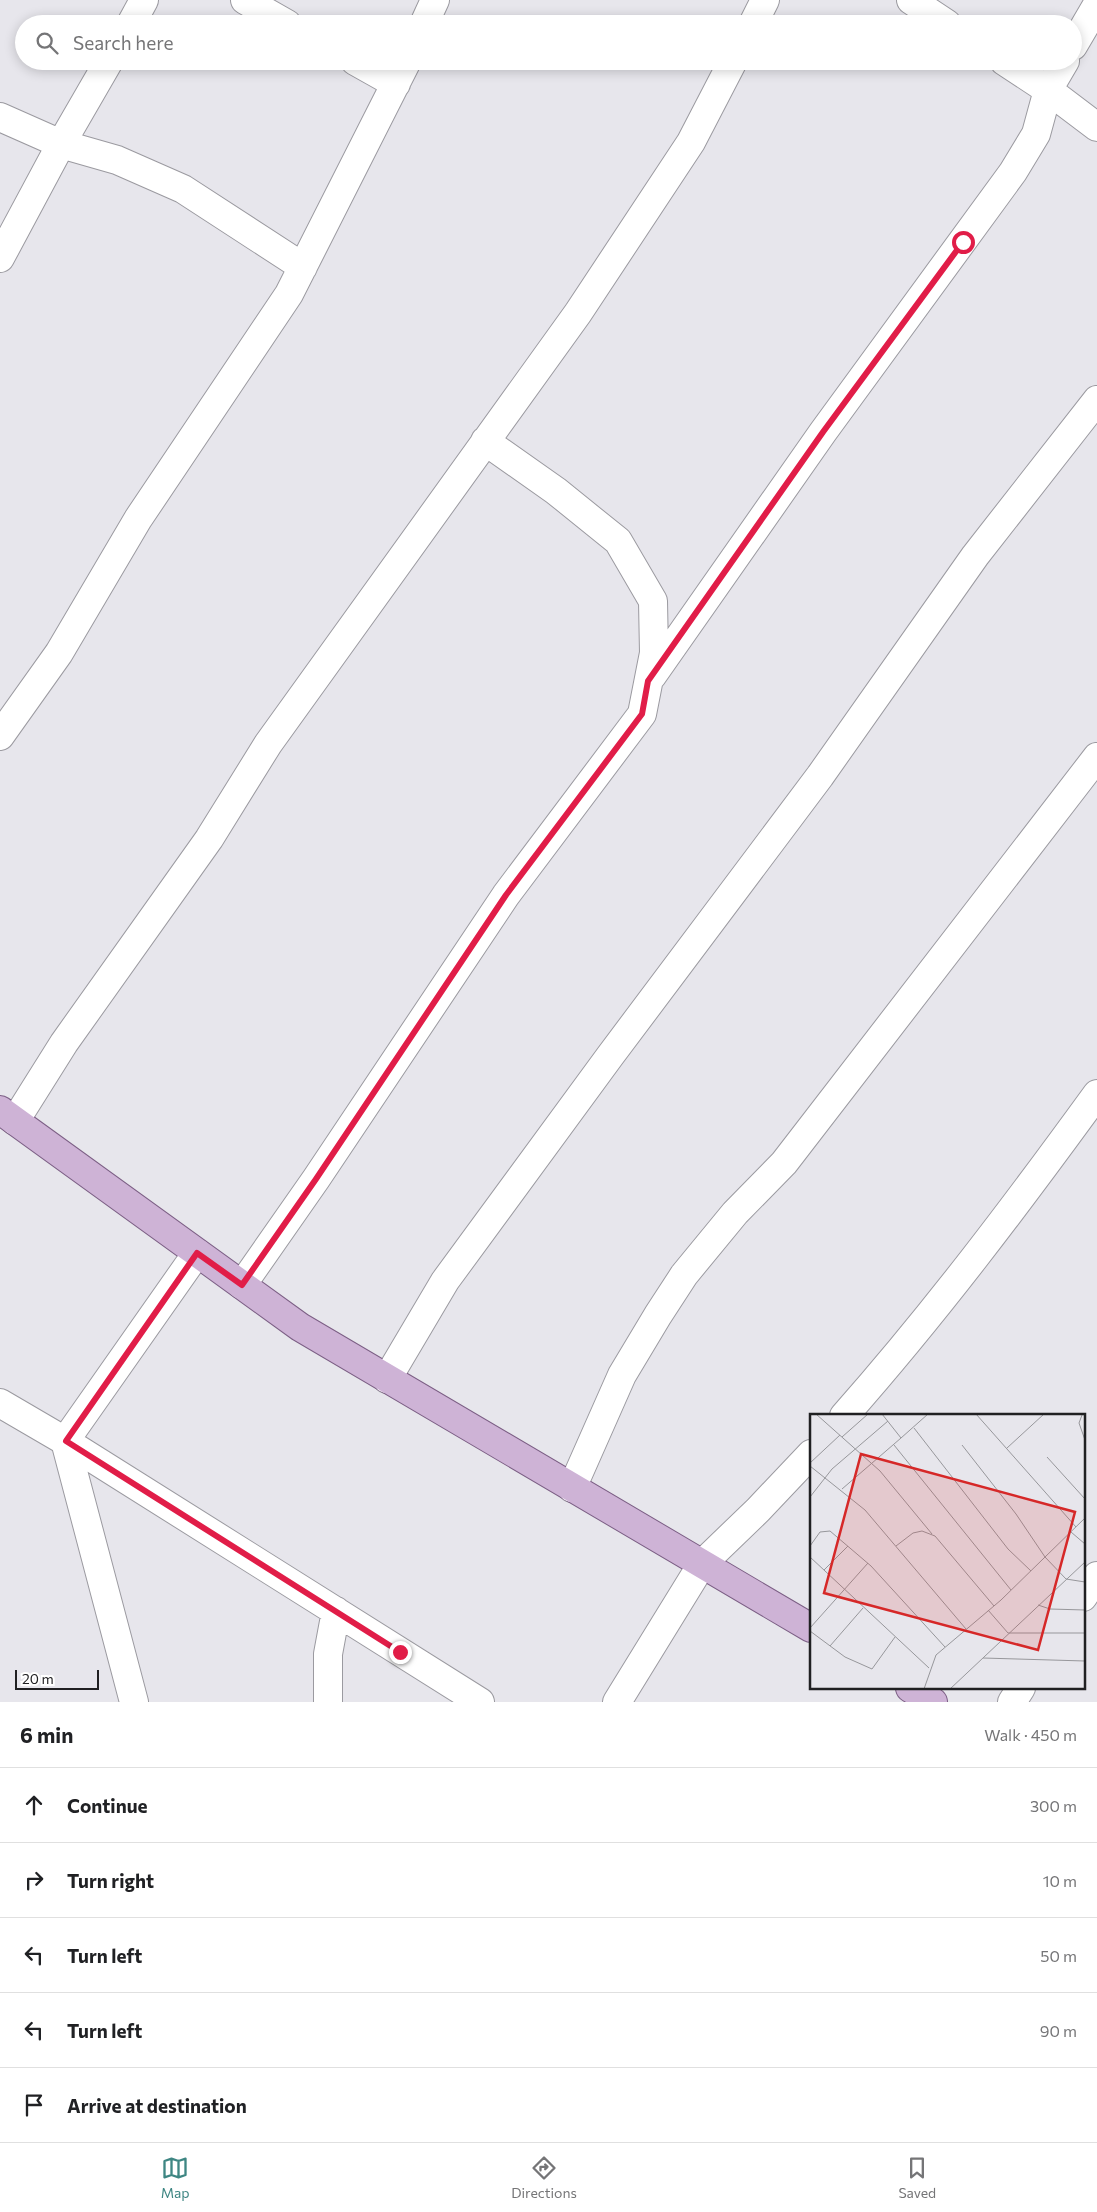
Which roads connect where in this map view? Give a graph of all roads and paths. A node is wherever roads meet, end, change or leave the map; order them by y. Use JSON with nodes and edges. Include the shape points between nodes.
{"nodes":[{"id":1,"x":144,"y":0,"type":"edge"},
{"id":2,"x":245,"y":0,"type":"edge"},
{"id":3,"x":435,"y":0,"type":"edge"},
{"id":4,"x":766,"y":0,"type":"edge"},
{"id":5,"x":911,"y":0,"type":"edge"},
{"id":6,"x":1097,"y":5,"type":"edge"},
{"id":7,"x":135,"y":15,"type":"edge"},
{"id":8,"x":271,"y":15,"type":"edge"},
{"id":9,"x":428,"y":15,"type":"edge"},
{"id":10,"x":758,"y":15,"type":"edge"},
{"id":11,"x":934,"y":15,"type":"edge"},
{"id":12,"x":1082,"y":31,"type":"edge"},
{"id":13,"x":104,"y":70,"type":"edge"},
{"id":14,"x":728,"y":70,"type":"edge"},
{"id":15,"x":1018,"y":70,"type":"edge"},
{"id":16,"x":1059,"y":70,"type":"edge"},
{"id":17,"x":401,"y":73,"type":"edge"},
{"id":18,"x":1048,"y":90,"type":"junction"},
{"id":19,"x":0,"y":117,"type":"edge"},
{"id":20,"x":1097,"y":127,"type":"edge"},
{"id":21,"x":60,"y":144,"type":"junction"},
{"id":22,"x":0,"y":258,"type":"edge"},
{"id":23,"x":303,"y":267,"type":"junction"},
{"id":24,"x":1097,"y":400,"type":"edge"},
{"id":25,"x":485,"y":441,"type":"junction"},
{"id":26,"x":648,"y":681,"type":"junction"},
{"id":27,"x":0,"y":736,"type":"edge"},
{"id":28,"x":1097,"y":757,"type":"edge"},
{"id":29,"x":1097,"y":1094,"type":"edge"},
{"id":30,"x":8,"y":1116,"type":"edge"},
{"id":31,"x":197,"y":1253,"type":"junction"},
{"id":32,"x":242,"y":1285,"type":"junction"},
{"id":33,"x":387,"y":1379,"type":"junction"},
{"id":34,"x":0,"y":1403,"type":"edge"},
{"id":35,"x":846,"y":1414,"type":"edge"},
{"id":36,"x":66,"y":1441,"type":"junction"},
{"id":37,"x":810,"y":1455,"type":"edge"},
{"id":38,"x":572,"y":1488,"type":"junction"},
{"id":39,"x":702,"y":1564,"type":"junction"},
{"id":40,"x":1097,"y":1576,"type":"edge"},
{"id":41,"x":1084,"y":1596,"type":"edge"},
{"id":42,"x":336,"y":1611,"type":"junction"},
{"id":43,"x":810,"y":1627,"type":"edge"},
{"id":44,"x":913,"y":1690,"type":"edge"},
{"id":45,"x":1020,"y":1690,"type":"edge"},
{"id":46,"x":134,"y":1702,"type":"edge"},
{"id":47,"x":328,"y":1702,"type":"edge"},
{"id":48,"x":480,"y":1702,"type":"edge"},
{"id":49,"x":617,"y":1702,"type":"edge"},
{"id":50,"x":933,"y":1702,"type":"edge"},
{"id":51,"x":1012,"y":1702,"type":"edge"}],
"edges":[{"from":1,"to":7,"type":"street"},
{"from":2,"to":8,"type":"street"},
{"from":3,"to":9,"type":"street"},
{"from":4,"to":10,"type":"street"},
{"from":5,"to":11,"type":"street"},
{"from":6,"to":12,"type":"street"},
{"from":13,"to":21,"type":"street"},
{"from":14,"to":25,"type":"street","via":[[680,158],[578,313]]},
{"from":15,"to":18,"type":"street"},
{"from":16,"to":18,"type":"street"},
{"from":17,"to":23,"type":"street"},
{"from":18,"to":20,"type":"street"},
{"from":18,"to":26,"type":"street","via":[[1036,134],[1013,172],[823,432]]},
{"from":19,"to":21,"type":"street"},
{"from":21,"to":22,"type":"street"},
{"from":21,"to":23,"type":"street","via":[[117,160],[183,189]]},
{"from":23,"to":27,"type":"street","via":[[289,294],[138,519],[59,653]]},
{"from":24,"to":33,"type":"street","via":[[975,556],[820,776],[457,1265]]},
{"from":25,"to":26,"type":"street","via":[[556,491],[618,541],[653,601],[654,653]]},
{"from":25,"to":30,"type":"street","via":[[268,744],[209,839]]},
{"from":26,"to":32,"type":"street","via":[[642,714],[506,895]]},
{"from":28,"to":38,"type":"street","via":[[784,1163],[735,1213],[684,1275],[622,1375]]},
{"from":29,"to":35,"type":"street","via":[[966,1269]]},
{"from":30,"to":31,"type":"main road"},
{"from":31,"to":32,"type":"main road"},
{"from":31,"to":36,"type":"street"},
{"from":32,"to":33,"type":"main road","via":[[300,1328]]},
{"from":33,"to":38,"type":"main road"},
{"from":34,"to":36,"type":"street"},
{"from":36,"to":42,"type":"street"},
{"from":36,"to":46,"type":"street"},
{"from":37,"to":39,"type":"street"},
{"from":38,"to":39,"type":"main road"},
{"from":39,"to":43,"type":"main road"},
{"from":39,"to":49,"type":"street"},
{"from":40,"to":41,"type":"street"},
{"from":42,"to":47,"type":"street","via":[[328,1654]]},
{"from":42,"to":48,"type":"street"},
{"from":44,"to":50,"type":"main road"},
{"from":45,"to":51,"type":"street"}]}
